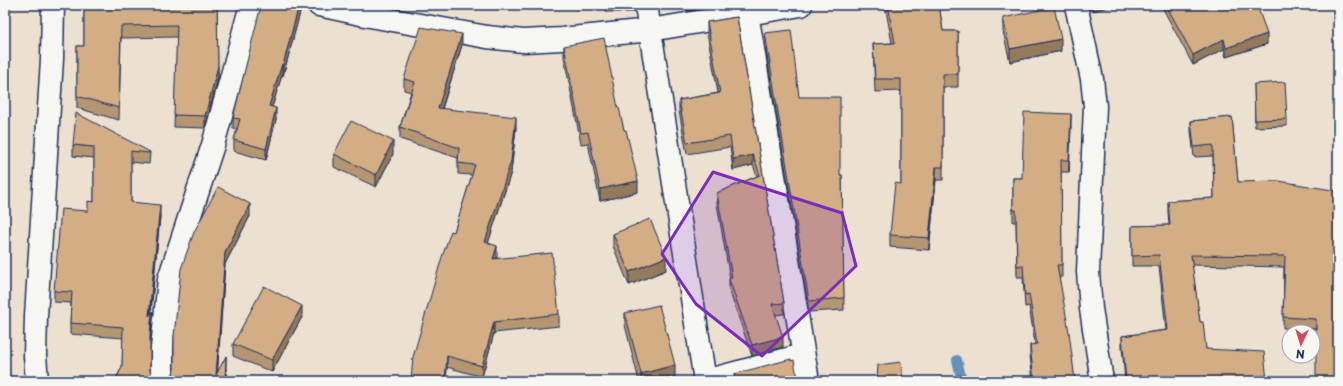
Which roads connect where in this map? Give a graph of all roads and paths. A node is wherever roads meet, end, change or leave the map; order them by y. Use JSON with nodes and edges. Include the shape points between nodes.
{"nodes":[{"id":1,"x":53,"y":5,"type":"edge"},
{"id":2,"x":251,"y":5,"type":"edge"},
{"id":3,"x":319,"y":5,"type":"edge"},
{"id":4,"x":646,"y":5,"type":"edge"},
{"id":5,"x":1076,"y":5,"type":"edge"},
{"id":6,"x":794,"y":6,"type":"edge"},
{"id":7,"x":747,"y":13,"type":"junction"},
{"id":8,"x":650,"y":30,"type":"junction"},
{"id":9,"x":803,"y":355,"type":"junction"},
{"id":10,"x":37,"y":381,"type":"edge"},
{"id":11,"x":162,"y":381,"type":"edge"},
{"id":12,"x":704,"y":381,"type":"edge"},
{"id":13,"x":808,"y":381,"type":"edge"},
{"id":14,"x":1102,"y":381,"type":"edge"}],
"edges":[{"from":1,"to":10,"type":"street","via":[[36,316]]},
{"from":2,"to":11,"type":"street","via":[[213,145],[169,279],[162,348]]},
{"from":3,"to":8,"type":"street","via":[[487,37],[523,41]]},
{"from":4,"to":8,"type":"street"},
{"from":5,"to":14,"type":"street","via":[[1092,79],[1095,106],[1088,272]]},
{"from":6,"to":7,"type":"street"},
{"from":7,"to":8,"type":"street"},
{"from":7,"to":9,"type":"street"},
{"from":8,"to":12,"type":"street"},
{"from":9,"to":12,"type":"street"},
{"from":9,"to":13,"type":"street"}]}
